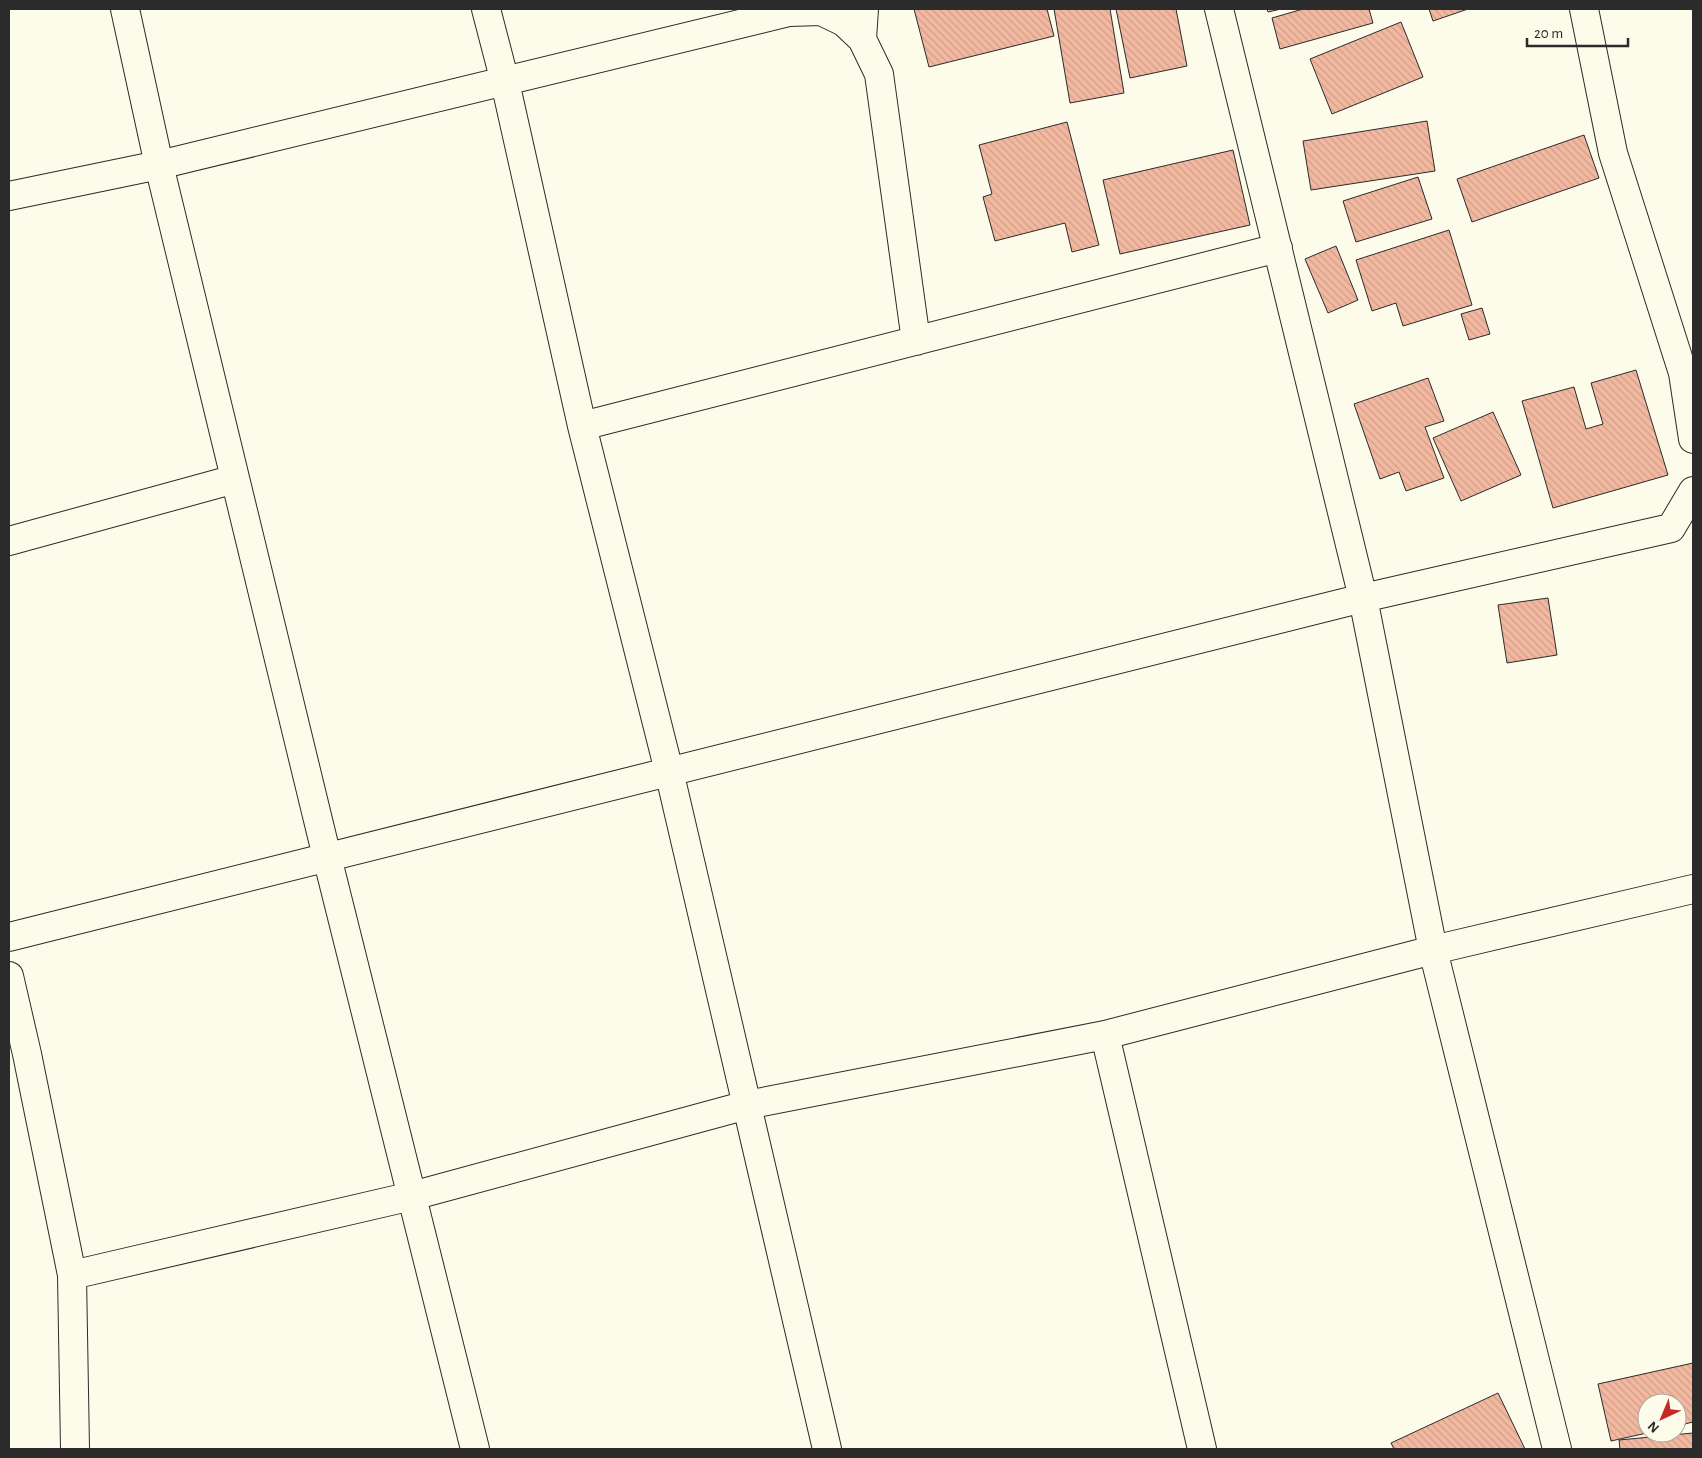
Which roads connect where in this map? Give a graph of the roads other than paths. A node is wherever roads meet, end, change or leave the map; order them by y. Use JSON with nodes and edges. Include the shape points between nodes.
{"nodes":[{"id":1,"x":125,"y":9,"type":"edge"},
{"id":2,"x":486,"y":9,"type":"edge"},
{"id":3,"x":864,"y":9,"type":"edge"},
{"id":4,"x":1219,"y":9,"type":"edge"},
{"id":5,"x":1584,"y":9,"type":"edge"},
{"id":6,"x":824,"y":10,"type":"edge"},
{"id":7,"x":862,"y":39,"type":"junction"},
{"id":8,"x":505,"y":82,"type":"junction"},
{"id":9,"x":159,"y":165,"type":"junction"},
{"id":10,"x":9,"y":196,"type":"edge"},
{"id":11,"x":1278,"y":248,"type":"junction"},
{"id":12,"x":916,"y":341,"type":"junction"},
{"id":13,"x":582,"y":426,"type":"junction"},
{"id":14,"x":1693,"y":439,"type":"edge"},
{"id":15,"x":235,"y":479,"type":"junction"},
{"id":16,"x":1693,"y":491,"type":"edge"},
{"id":17,"x":9,"y":541,"type":"edge"},
{"id":18,"x":1363,"y":598,"type":"junction"},
{"id":19,"x":669,"y":771,"type":"junction"},
{"id":20,"x":327,"y":857,"type":"junction"},
{"id":21,"x":1693,"y":889,"type":"edge"},
{"id":22,"x":9,"y":937,"type":"edge"},
{"id":23,"x":1434,"y":950,"type":"junction"},
{"id":24,"x":9,"y":976,"type":"edge"},
{"id":25,"x":1105,"y":1036,"type":"junction"},
{"id":26,"x":747,"y":1105,"type":"junction"},
{"id":27,"x":412,"y":1196,"type":"junction"},
{"id":28,"x":72,"y":1275,"type":"junction"},
{"id":29,"x":75,"y":1449,"type":"edge"},
{"id":30,"x":475,"y":1449,"type":"edge"},
{"id":31,"x":827,"y":1449,"type":"edge"},
{"id":32,"x":1202,"y":1449,"type":"edge"},
{"id":33,"x":1557,"y":1449,"type":"edge"}],
"edges":[{"from":1,"to":9,"type":"street"},
{"from":2,"to":8,"type":"street"},
{"from":3,"to":7,"type":"street"},
{"from":4,"to":11,"type":"street"},
{"from":5,"to":14,"type":"street","via":[[1614,153],[1682,373]]},
{"from":6,"to":7,"type":"street","via":[[844,22]]},
{"from":6,"to":8,"type":"street","via":[[788,12]]},
{"from":7,"to":12,"type":"street","via":[[879,74]]},
{"from":8,"to":9,"type":"street"},
{"from":8,"to":13,"type":"street"},
{"from":9,"to":10,"type":"street"},
{"from":9,"to":15,"type":"street"},
{"from":11,"to":12,"type":"street"},
{"from":11,"to":18,"type":"street"},
{"from":12,"to":13,"type":"street"},
{"from":13,"to":19,"type":"street"},
{"from":15,"to":17,"type":"street"},
{"from":15,"to":20,"type":"street"},
{"from":16,"to":18,"type":"street","via":[[1671,528]]},
{"from":18,"to":19,"type":"street"},
{"from":18,"to":23,"type":"street"},
{"from":19,"to":20,"type":"street"},
{"from":19,"to":26,"type":"street"},
{"from":20,"to":22,"type":"street"},
{"from":20,"to":27,"type":"street"},
{"from":21,"to":23,"type":"street"},
{"from":23,"to":25,"type":"street"},
{"from":23,"to":33,"type":"street"},
{"from":24,"to":28,"type":"street"},
{"from":25,"to":26,"type":"street"},
{"from":25,"to":32,"type":"street"},
{"from":26,"to":27,"type":"street"},
{"from":26,"to":31,"type":"street"},
{"from":27,"to":28,"type":"street"},
{"from":27,"to":30,"type":"street"},
{"from":28,"to":29,"type":"street"}]}
